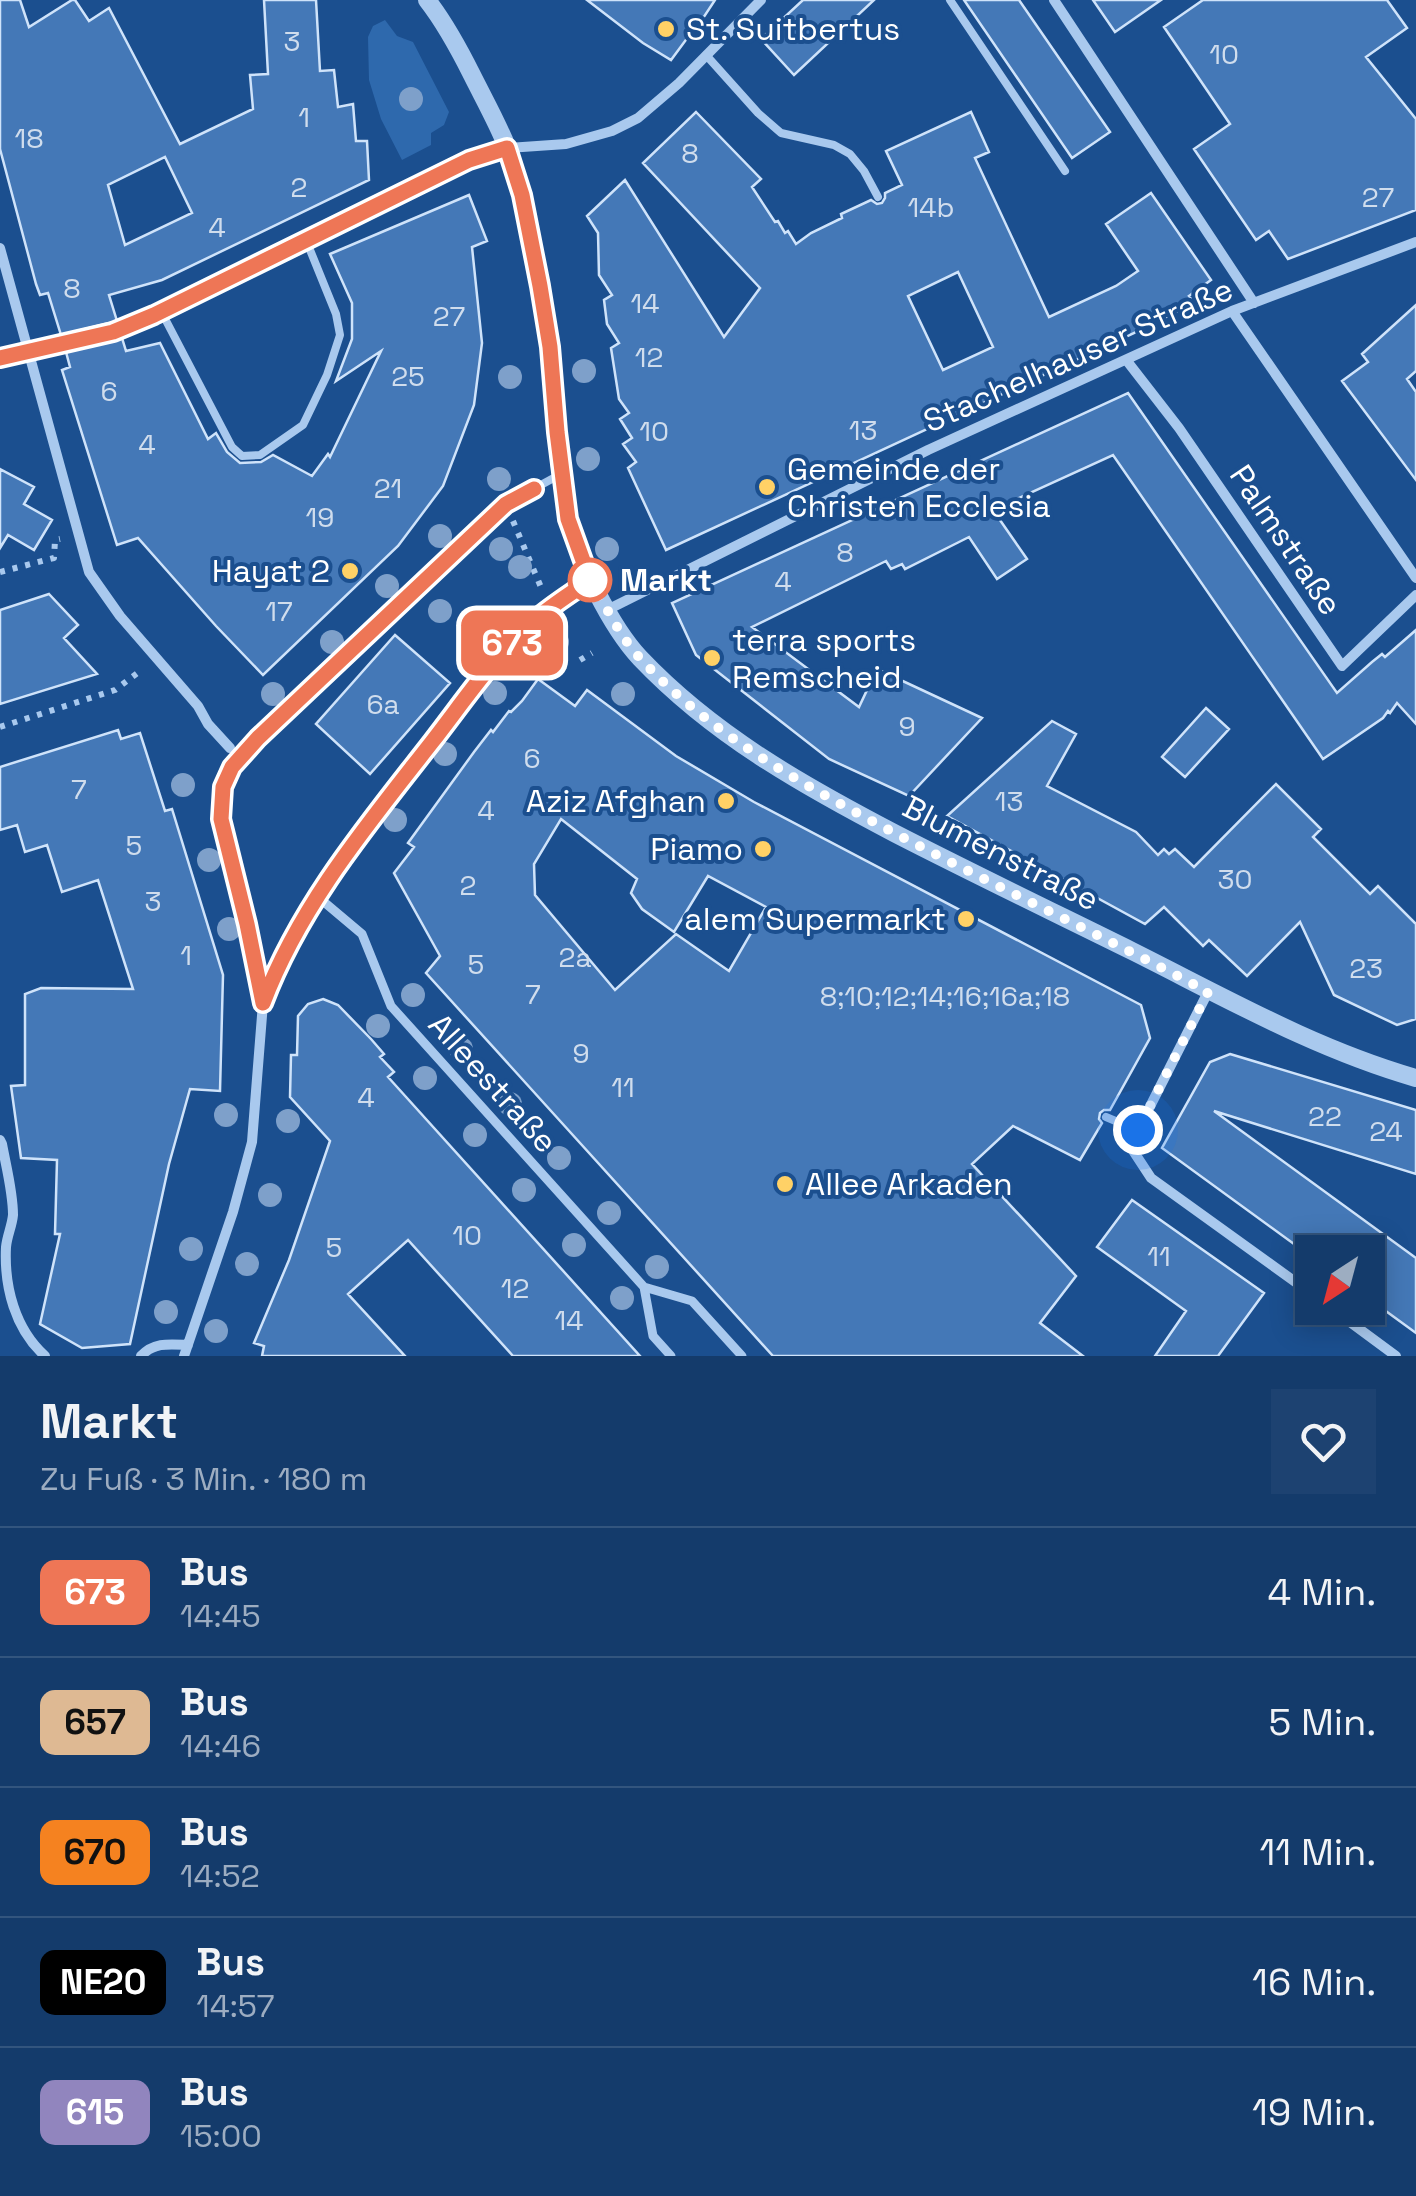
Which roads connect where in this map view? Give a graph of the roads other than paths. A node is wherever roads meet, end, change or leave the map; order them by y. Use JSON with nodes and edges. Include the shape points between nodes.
{"nodes":[{"id":1,"x":427,"y":0,"type":"edge"},
{"id":2,"x":760,"y":0,"type":"edge"},
{"id":3,"x":950,"y":0,"type":"edge"},
{"id":4,"x":1054,"y":0,"type":"edge"},
{"id":5,"x":706,"y":55,"type":"junction"},
{"id":6,"x":507,"y":148,"type":"junction"},
{"id":7,"x":1065,"y":170,"type":"dead end"},
{"id":8,"x":878,"y":197,"type":"dead end"},
{"id":9,"x":306,"y":240,"type":"junction"},
{"id":10,"x":1416,"y":242,"type":"edge"},
{"id":11,"x":0,"y":248,"type":"edge"},
{"id":12,"x":1254,"y":303,"type":"junction"},
{"id":13,"x":161,"y":311,"type":"junction"},
{"id":14,"x":1232,"y":312,"type":"junction"},
{"id":15,"x":28,"y":351,"type":"junction"},
{"id":16,"x":0,"y":358,"type":"edge"},
{"id":17,"x":1127,"y":361,"type":"junction"},
{"id":18,"x":562,"y":473,"type":"junction"},
{"id":19,"x":1416,"y":578,"type":"edge"},
{"id":20,"x":590,"y":580,"type":"junction"},
{"id":21,"x":1416,"y":595,"type":"edge"},
{"id":22,"x":606,"y":610,"type":"junction"},
{"id":23,"x":230,"y":748,"type":"dead end"},
{"id":24,"x":320,"y":899,"type":"junction"},
{"id":25,"x":1208,"y":992,"type":"junction"},
{"id":26,"x":263,"y":1003,"type":"junction"},
{"id":27,"x":1416,"y":1078,"type":"edge"},
{"id":28,"x":1106,"y":1116,"type":"dead end"},
{"id":29,"x":1138,"y":1130,"type":"junction"},
{"id":30,"x":0,"y":1140,"type":"edge"},
{"id":31,"x":1295,"y":1282,"type":"edge"},
{"id":32,"x":644,"y":1287,"type":"junction"},
{"id":33,"x":1354,"y":1325,"type":"edge"},
{"id":34,"x":186,"y":1350,"type":"edge"},
{"id":35,"x":45,"y":1356,"type":"edge"},
{"id":36,"x":141,"y":1356,"type":"edge"},
{"id":37,"x":671,"y":1356,"type":"edge"},
{"id":38,"x":742,"y":1356,"type":"edge"},
{"id":39,"x":1396,"y":1356,"type":"edge"}],
"edges":[{"from":1,"to":6,"type":"street"},
{"from":2,"to":5,"type":"street"},
{"from":3,"to":7,"type":"lane"},
{"from":4,"to":12,"type":"street"},
{"from":5,"to":6,"type":"street","via":[[638,118],[612,131],[566,144]]},
{"from":5,"to":8,"type":"lane","via":[[781,134],[850,154]]},
{"from":6,"to":9,"type":"street"},
{"from":6,"to":18,"type":"street","via":[[540,286]]},
{"from":9,"to":13,"type":"street"},
{"from":9,"to":13,"type":"lane","via":[[340,335],[304,424],[260,455],[242,456],[232,447]]},
{"from":10,"to":12,"type":"street","name":"Stachelhauser Straße"},
{"from":11,"to":15,"type":"street"},
{"from":12,"to":14,"type":"street","name":"Stachelhauser Straße"},
{"from":13,"to":15,"type":"street","via":[[113,332]]},
{"from":14,"to":17,"type":"street","name":"Stachelhauser Straße"},
{"from":14,"to":19,"type":"street"},
{"from":15,"to":16,"type":"street"},
{"from":15,"to":23,"type":"street","via":[[89,572]]},
{"from":17,"to":21,"type":"street","name":"Palmstraße","via":[[1342,666]]},
{"from":17,"to":22,"type":"street","name":"Stachelhauser Straße","via":[[928,450]]},
{"from":18,"to":20,"type":"street","via":[[568,519]]},
{"from":18,"to":26,"type":"lane","via":[[506,504],[232,767],[221,819]]},
{"from":20,"to":22,"type":"street"},
{"from":20,"to":24,"type":"lane","via":[[534,621],[486,674],[394,790]]},
{"from":22,"to":25,"type":"street","name":"Blumenstraße","via":[[636,654],[691,706],[786,775]]},
{"from":24,"to":26,"type":"lane","via":[[285,951]]},
{"from":24,"to":32,"type":"street","name":"Alleestraße","via":[[362,934],[390,1006]]},
{"from":25,"to":27,"type":"street","name":"Blumenstraße","via":[[1332,1050]]},
{"from":25,"to":29,"type":"street"},
{"from":26,"to":34,"type":"street","via":[[252,1142]]},
{"from":28,"to":29,"type":"lane"},
{"from":29,"to":31,"type":"street","via":[[1130,1146],[1151,1178]]},
{"from":30,"to":35,"type":"street","via":[[13,1215],[6,1247],[10,1297],[20,1327]]},
{"from":32,"to":37,"type":"street","via":[[653,1336]]},
{"from":32,"to":38,"type":"street","via":[[692,1301]]},
{"from":33,"to":39,"type":"street"},
{"from":34,"to":36,"type":"street","via":[[165,1343]]}]}
